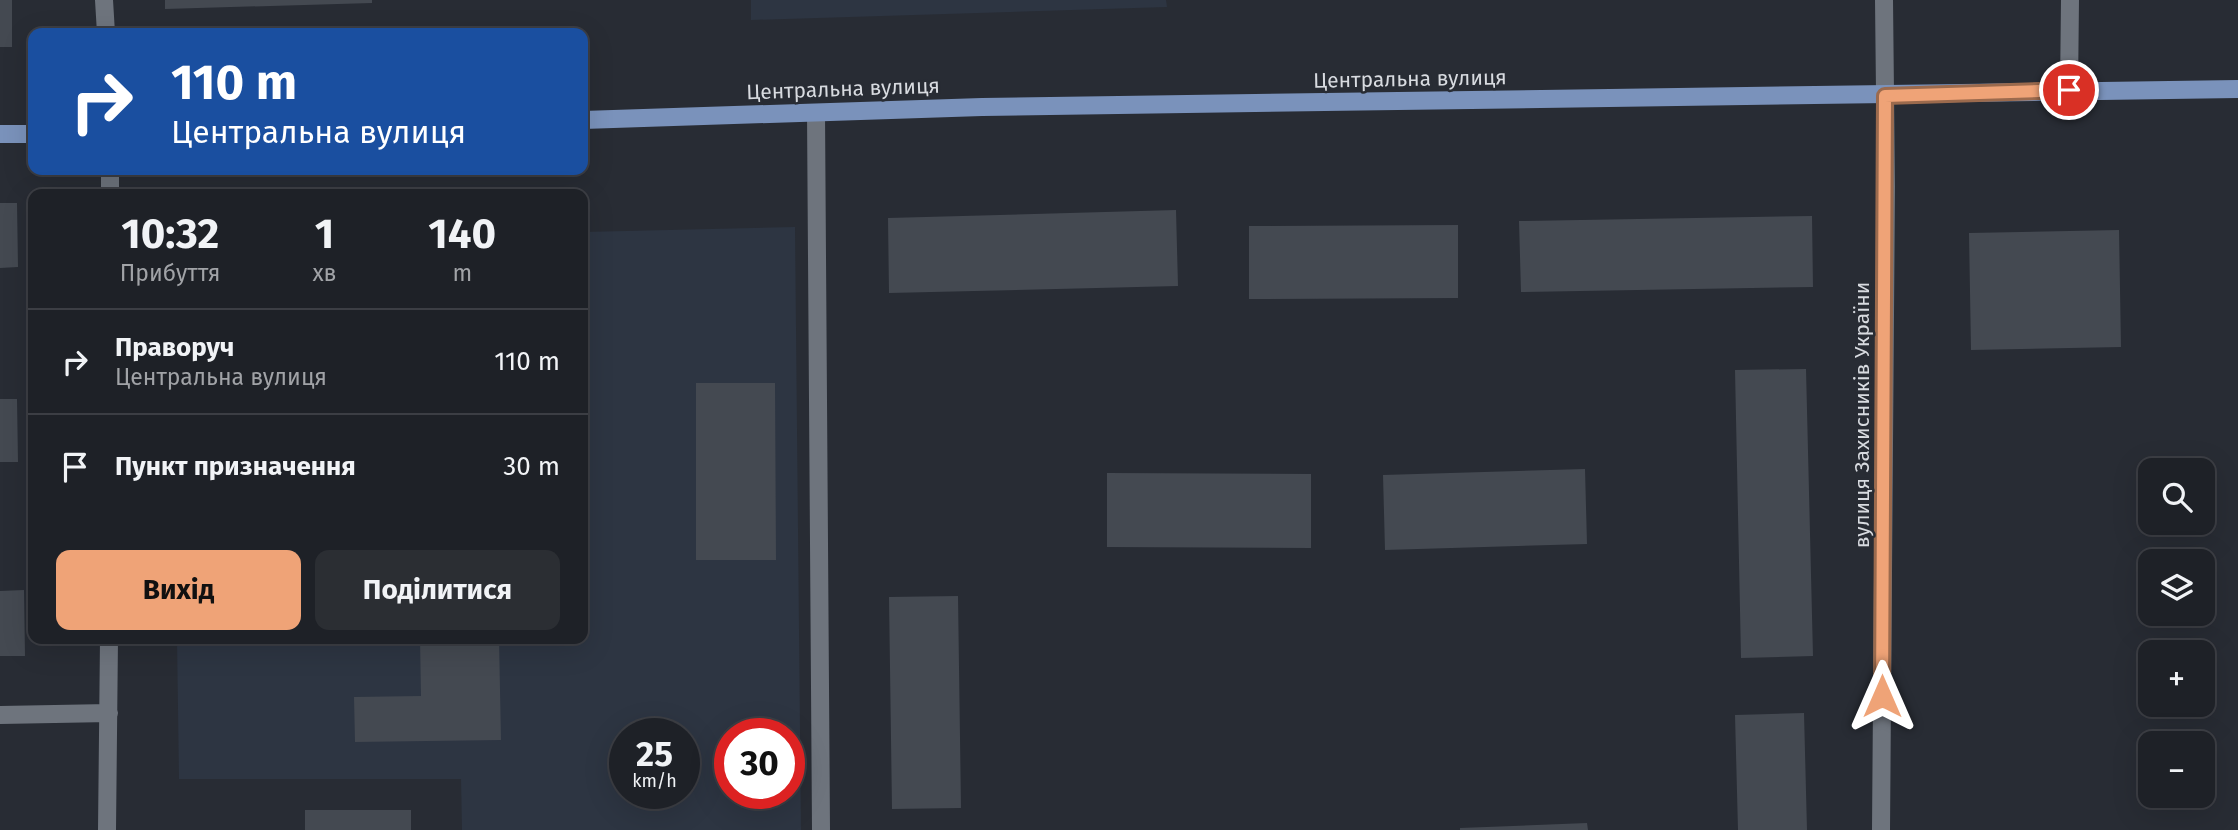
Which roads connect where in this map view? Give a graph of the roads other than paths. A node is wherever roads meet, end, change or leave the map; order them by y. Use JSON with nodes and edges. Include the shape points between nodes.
{"nodes":[{"id":1,"x":104,"y":0,"type":"edge"},
{"id":2,"x":1884,"y":0,"type":"edge"},
{"id":3,"x":2070,"y":0,"type":"edge"},
{"id":4,"x":106,"y":28,"type":"edge"},
{"id":5,"x":2238,"y":89,"type":"edge"},
{"id":6,"x":2069,"y":90,"type":"junction"},
{"id":7,"x":1885,"y":96,"type":"junction"},
{"id":8,"x":816,"y":113,"type":"junction"},
{"id":9,"x":588,"y":120,"type":"edge"},
{"id":10,"x":0,"y":134,"type":"edge"},
{"id":11,"x":28,"y":134,"type":"edge"},
{"id":12,"x":109,"y":644,"type":"edge"},
{"id":13,"x":109,"y":713,"type":"junction"},
{"id":14,"x":0,"y":715,"type":"edge"},
{"id":15,"x":107,"y":830,"type":"edge"},
{"id":16,"x":821,"y":830,"type":"edge"},
{"id":17,"x":1881,"y":830,"type":"edge"}],
"edges":[{"from":1,"to":4,"type":"street"},
{"from":2,"to":7,"type":"street","name":"вулиця Захисників України"},
{"from":3,"to":6,"type":"street"},
{"from":5,"to":6,"type":"main road","name":"Центральна вулиця"},
{"from":6,"to":7,"type":"main road","name":"Центральна вулиця"},
{"from":7,"to":8,"type":"main road","name":"Центральна вулиця"},
{"from":7,"to":17,"type":"street","name":"вулиця Захисників України"},
{"from":8,"to":9,"type":"main road","name":"Центральна вулиця"},
{"from":8,"to":16,"type":"street"},
{"from":10,"to":11,"type":"main road"},
{"from":12,"to":13,"type":"street"},
{"from":13,"to":14,"type":"street"},
{"from":13,"to":15,"type":"street"}]}
